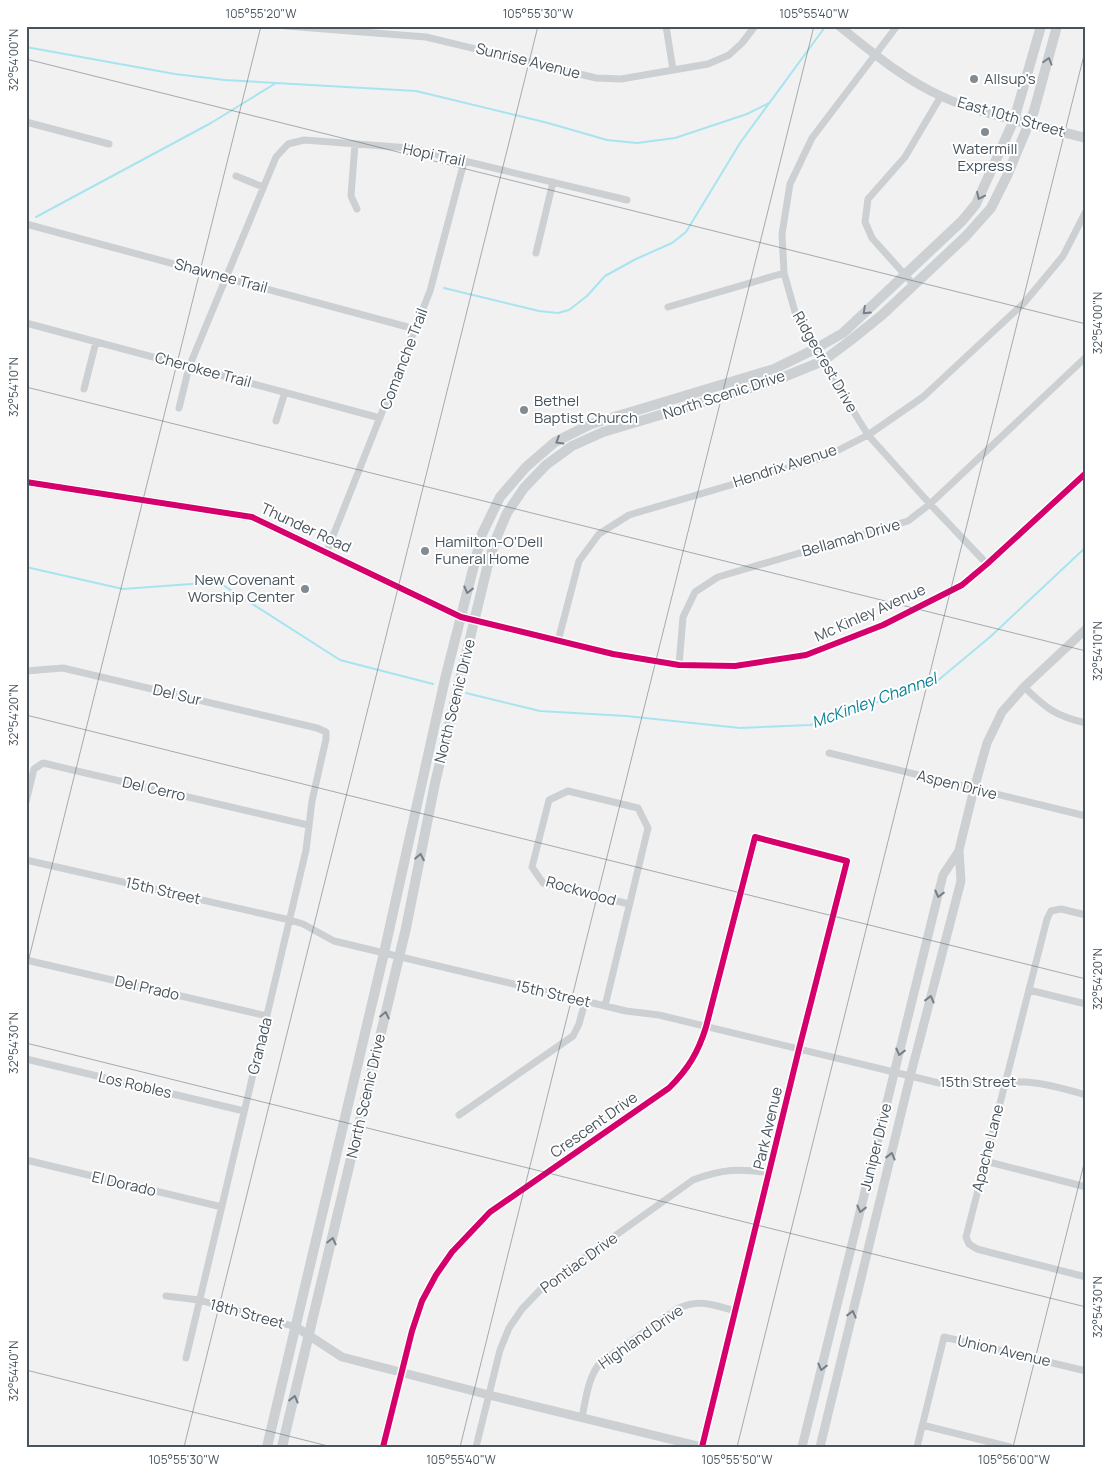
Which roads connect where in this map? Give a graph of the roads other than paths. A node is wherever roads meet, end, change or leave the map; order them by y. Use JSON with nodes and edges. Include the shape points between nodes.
{"nodes":[{"id":1,"x":286,"y":26,"type":"edge"},
{"id":2,"x":666,"y":26,"type":"edge"},
{"id":3,"x":756,"y":26,"type":"edge"},
{"id":4,"x":839,"y":26,"type":"edge"},
{"id":5,"x":897,"y":26,"type":"edge"},
{"id":6,"x":1041,"y":26,"type":"edge"},
{"id":7,"x":1058,"y":26,"type":"edge"},
{"id":8,"x":320,"y":27,"type":"edge"},
{"id":9,"x":876,"y":55,"type":"junction"},
{"id":10,"x":673,"y":70,"type":"junction"},
{"id":11,"x":941,"y":96,"type":"junction"},
{"id":12,"x":1014,"y":120,"type":"junction"},
{"id":13,"x":26,"y":122,"type":"edge"},
{"id":14,"x":1029,"y":124,"type":"junction"},
{"id":15,"x":1086,"y":138,"type":"edge"},
{"id":16,"x":109,"y":144,"type":"dead end"},
{"id":17,"x":356,"y":144,"type":"junction"},
{"id":18,"x":464,"y":162,"type":"junction"},
{"id":19,"x":236,"y":176,"type":"dead end"},
{"id":20,"x":553,"y":182,"type":"junction"},
{"id":21,"x":263,"y":188,"type":"junction"},
{"id":22,"x":627,"y":200,"type":"dead end"},
{"id":23,"x":357,"y":208,"type":"dead end"},
{"id":24,"x":1086,"y":210,"type":"edge"},
{"id":25,"x":26,"y":224,"type":"edge"},
{"id":26,"x":536,"y":253,"type":"dead end"},
{"id":27,"x":784,"y":274,"type":"junction"},
{"id":28,"x":905,"y":275,"type":"junction"},
{"id":29,"x":226,"y":277,"type":"junction"},
{"id":30,"x":914,"y":285,"type":"junction"},
{"id":31,"x":668,"y":308,"type":"dead end"},
{"id":32,"x":26,"y":323,"type":"edge"},
{"id":33,"x":415,"y":329,"type":"junction"},
{"id":34,"x":96,"y":342,"type":"junction"},
{"id":35,"x":815,"y":350,"type":"junction"},
{"id":36,"x":1086,"y":357,"type":"edge"},
{"id":37,"x":823,"y":361,"type":"junction"},
{"id":38,"x":189,"y":367,"type":"junction"},
{"id":39,"x":84,"y":389,"type":"dead end"},
{"id":40,"x":285,"y":392,"type":"junction"},
{"id":41,"x":179,"y":408,"type":"dead end"},
{"id":42,"x":642,"y":409,"type":"junction"},
{"id":43,"x":380,"y":418,"type":"junction"},
{"id":44,"x":645,"y":420,"type":"junction"},
{"id":45,"x":276,"y":421,"type":"dead end"},
{"id":46,"x":868,"y":435,"type":"junction"},
{"id":47,"x":1086,"y":473,"type":"edge"},
{"id":48,"x":26,"y":482,"type":"edge"},
{"id":49,"x":930,"y":504,"type":"junction"},
{"id":50,"x":327,"y":551,"type":"junction"},
{"id":51,"x":987,"y":564,"type":"junction"},
{"id":52,"x":461,"y":617,"type":"junction"},
{"id":53,"x":475,"y":620,"type":"junction"},
{"id":54,"x":1086,"y":629,"type":"edge"},
{"id":55,"x":558,"y":640,"type":"junction"},
{"id":56,"x":679,"y":664,"type":"junction"},
{"id":57,"x":26,"y":671,"type":"edge"},
{"id":58,"x":1024,"y":687,"type":"junction"},
{"id":59,"x":1086,"y":723,"type":"edge"},
{"id":60,"x":326,"y":732,"type":"joint"},
{"id":61,"x":829,"y":753,"type":"dead end"},
{"id":62,"x":423,"y":780,"type":"junction"},
{"id":63,"x":435,"y":783,"type":"junction"},
{"id":64,"x":974,"y":790,"type":"junction"},
{"id":65,"x":26,"y":802,"type":"edge"},
{"id":66,"x":1086,"y":816,"type":"edge"},
{"id":67,"x":308,"y":825,"type":"junction"},
{"id":68,"x":801,"y":848,"type":"joint"},
{"id":69,"x":960,"y":850,"type":"junction"},
{"id":70,"x":26,"y":860,"type":"edge"},
{"id":71,"x":629,"y":904,"type":"junction"},
{"id":72,"x":1086,"y":915,"type":"edge"},
{"id":73,"x":290,"y":920,"type":"junction"},
{"id":74,"x":384,"y":953,"type":"junction"},
{"id":75,"x":399,"y":957,"type":"junction"},
{"id":76,"x":26,"y":960,"type":"edge"},
{"id":77,"x":1029,"y":990,"type":"junction"},
{"id":78,"x":585,"y":1002,"type":"junction"},
{"id":79,"x":1086,"y":1004,"type":"edge"},
{"id":80,"x":605,"y":1006,"type":"junction"},
{"id":81,"x":267,"y":1016,"type":"junction"},
{"id":82,"x":706,"y":1027,"type":"junction"},
{"id":83,"x":799,"y":1049,"type":"junction"},
{"id":84,"x":26,"y":1060,"type":"edge"},
{"id":85,"x":895,"y":1073,"type":"junction"},
{"id":86,"x":910,"y":1077,"type":"junction"},
{"id":87,"x":1005,"y":1081,"type":"junction"},
{"id":88,"x":1086,"y":1094,"type":"edge"},
{"id":89,"x":244,"y":1111,"type":"junction"},
{"id":90,"x":459,"y":1115,"type":"dead end"},
{"id":91,"x":26,"y":1160,"type":"edge"},
{"id":92,"x":985,"y":1161,"type":"junction"},
{"id":93,"x":770,"y":1173,"type":"junction"},
{"id":94,"x":1086,"y":1187,"type":"edge"},
{"id":95,"x":222,"y":1207,"type":"junction"},
{"id":96,"x":845,"y":1272,"type":"junction"},
{"id":97,"x":862,"y":1276,"type":"junction"},
{"id":98,"x":1086,"y":1276,"type":"edge"},
{"id":99,"x":166,"y":1296,"type":"dead end"},
{"id":100,"x":199,"y":1300,"type":"junction"},
{"id":101,"x":736,"y":1310,"type":"junction"},
{"id":102,"x":296,"y":1327,"type":"junction"},
{"id":103,"x":310,"y":1335,"type":"junction"},
{"id":104,"x":186,"y":1358,"type":"dead end"},
{"id":105,"x":1086,"y":1371,"type":"edge"},
{"id":106,"x":402,"y":1373,"type":"junction"},
{"id":107,"x":489,"y":1395,"type":"junction"},
{"id":108,"x":582,"y":1418,"type":"junction"},
{"id":109,"x":922,"y":1425,"type":"junction"},
{"id":110,"x":267,"y":1447,"type":"edge"},
{"id":111,"x":282,"y":1447,"type":"edge"},
{"id":112,"x":384,"y":1447,"type":"edge"},
{"id":113,"x":476,"y":1447,"type":"edge"},
{"id":114,"x":702,"y":1447,"type":"edge"},
{"id":115,"x":802,"y":1447,"type":"edge"},
{"id":116,"x":820,"y":1447,"type":"edge"},
{"id":117,"x":917,"y":1447,"type":"edge"},
{"id":118,"x":1010,"y":1447,"type":"edge"}],
"edges":[{"from":1,"to":8,"type":"street","name":"Sunrise Avenue"},
{"from":2,"to":10,"type":"street"},
{"from":3,"to":10,"type":"street","name":"Sunrise Avenue","via":[[729,55],[708,64]]},
{"from":4,"to":9,"type":"street","name":"East 10th Street"},
{"from":5,"to":9,"type":"street","name":"Ridgecrest Drive"},
{"from":6,"to":12,"type":"main road","name":"North Scenic Drive"},
{"from":14,"to":7,"type":"main road","name":"North Scenic Drive","one_way":true},
{"from":8,"to":10,"type":"street","name":"Sunrise Avenue","via":[[426,37],[596,78],[621,80]]},
{"from":9,"to":11,"type":"street","name":"East 10th Street"},
{"from":9,"to":27,"type":"street","name":"Ridgecrest Drive","via":[[812,138],[790,184],[782,234]]},
{"from":11,"to":12,"type":"street","name":"East 10th Street"},
{"from":11,"to":28,"type":"street","via":[[906,157],[868,199],[865,222],[872,238]]},
{"from":12,"to":14,"type":"main road","name":"East 10th Street"},
{"from":12,"to":28,"type":"main road","name":"North Scenic Drive","one_way":true,"via":[[976,204]]},
{"from":13,"to":16,"type":"street"},
{"from":14,"to":15,"type":"main road","name":"East 10th Street"},
{"from":14,"to":30,"type":"main road","name":"North Scenic Drive","via":[[991,208]]},
{"from":17,"to":18,"type":"street","name":"Hopi Trail","via":[[410,148]]},
{"from":17,"to":21,"type":"street","name":"Hopi Trail","via":[[304,140],[288,144],[276,157]]},
{"from":17,"to":23,"type":"street","via":[[351,196]]},
{"from":18,"to":20,"type":"street","name":"Hopi Trail"},
{"from":18,"to":33,"type":"street","name":"Comanche Trail","via":[[433,283]]},
{"from":19,"to":21,"type":"street"},
{"from":20,"to":22,"type":"street","name":"Hopi Trail"},
{"from":20,"to":26,"type":"street"},
{"from":21,"to":29,"type":"street","name":"Hopi Trail"},
{"from":24,"to":46,"type":"street","name":"Hendrix Avenue","via":[[1063,256],[1024,302],[923,397]]},
{"from":25,"to":29,"type":"street","name":"Shawnee Trail"},
{"from":27,"to":31,"type":"street"},
{"from":27,"to":35,"type":"street","name":"Ridgecrest Drive","via":[[794,312]]},
{"from":28,"to":30,"type":"street"},
{"from":28,"to":35,"type":"main road","name":"North Scenic Drive","one_way":true,"via":[[843,333]]},
{"from":29,"to":33,"type":"street","name":"Shawnee Trail"},
{"from":29,"to":38,"type":"street","name":"Hopi Trail"},
{"from":30,"to":37,"type":"main road","name":"North Scenic Drive","via":[[874,322]]},
{"from":32,"to":34,"type":"street","name":"Cherokee Trail"},
{"from":33,"to":43,"type":"street","name":"Comanche Trail"},
{"from":34,"to":38,"type":"street","name":"Cherokee Trail"},
{"from":34,"to":39,"type":"street"},
{"from":35,"to":37,"type":"street","name":"Ridgecrest Drive"},
{"from":35,"to":42,"type":"main road","name":"North Scenic Drive","via":[[774,369]]},
{"from":36,"to":49,"type":"street","name":"Bellamah Drive"},
{"from":37,"to":44,"type":"main road","name":"North Scenic Drive","via":[[772,381]]},
{"from":37,"to":46,"type":"street","name":"Ridgecrest Drive"},
{"from":38,"to":40,"type":"street","name":"Cherokee Trail"},
{"from":38,"to":41,"type":"street","name":"Hopi Trail"},
{"from":40,"to":43,"type":"street","name":"Cherokee Trail"},
{"from":40,"to":45,"type":"street"},
{"from":42,"to":44,"type":"street"},
{"from":42,"to":52,"type":"main road","name":"North Scenic Drive","one_way":true,"via":[[591,424],[555,442],[505,491],[482,534]]},
{"from":43,"to":50,"type":"street","name":"Comanche Trail"},
{"from":44,"to":53,"type":"main road","name":"North Scenic Drive","via":[[603,432],[572,446],[546,465],[524,488],[507,513],[495,541]]},
{"from":46,"to":49,"type":"street","name":"Ridgecrest Drive"},
{"from":46,"to":55,"type":"street","name":"Hendrix Avenue","via":[[825,457],[629,515],[599,534],[579,561]]},
{"from":47,"to":51,"type":"street","name":"Mc Kinley Avenue"},
{"from":48,"to":50,"type":"street","name":"Thunder Road","via":[[252,516]]},
{"from":49,"to":51,"type":"street","name":"Ridgecrest Drive"},
{"from":49,"to":56,"type":"street","name":"Bellamah Drive","via":[[908,521],[718,577],[696,592],[683,617]]},
{"from":50,"to":52,"type":"street","name":"Thunder Road"},
{"from":51,"to":56,"type":"street","name":"Mc Kinley Avenue","via":[[962,585],[901,616],[806,655],[735,666]]},
{"from":52,"to":53,"type":"street","name":"Thunder Road"},
{"from":52,"to":62,"type":"main road","name":"North Scenic Drive"},
{"from":53,"to":55,"type":"street","name":"Mc Kinley Avenue"},
{"from":53,"to":63,"type":"main road","name":"North Scenic Drive"},
{"from":54,"to":58,"type":"street","name":"Juniper Drive"},
{"from":55,"to":56,"type":"street","name":"Mc Kinley Avenue","via":[[613,654]]},
{"from":57,"to":60,"type":"street","name":"Del Sur","via":[[63,668]]},
{"from":58,"to":59,"type":"street","via":[[1049,710],[1069,720]]},
{"from":58,"to":64,"type":"street","name":"Juniper Drive","via":[[1002,712],[987,742]]},
{"from":60,"to":67,"type":"street","name":"Granada"},
{"from":61,"to":64,"type":"street","name":"Aspen Drive"},
{"from":62,"to":63,"type":"street"},
{"from":62,"to":74,"type":"main road","name":"North Scenic Drive"},
{"from":75,"to":63,"type":"main road","name":"North Scenic Drive","one_way":true},
{"from":64,"to":66,"type":"street","name":"Aspen Drive"},
{"from":64,"to":69,"type":"street","name":"Juniper Drive"},
{"from":65,"to":67,"type":"street","name":"Del Cerro","via":[[34,769],[43,763]]},
{"from":67,"to":73,"type":"street","name":"Granada","via":[[306,850]]},
{"from":68,"to":82,"type":"street","name":"Crescent Drive","via":[[755,836]]},
{"from":68,"to":83,"type":"street","name":"Park Avenue","via":[[847,861]]},
{"from":69,"to":85,"type":"street","name":"Juniper Drive","one_way":true,"via":[[943,875]]},
{"from":86,"to":69,"type":"street","name":"Juniper Drive","one_way":true,"via":[[961,881]]},
{"from":70,"to":73,"type":"street","name":"15th Street"},
{"from":71,"to":71,"type":"street","name":"Rockwood","via":[[648,828],[638,808],[568,791],[549,800],[532,867],[543,883]]},
{"from":71,"to":80,"type":"street","name":"Rockwood"},
{"from":72,"to":77,"type":"street","name":"Apache Lane","via":[[1061,909],[1051,911],[1046,918]]},
{"from":73,"to":74,"type":"street","name":"15th Street","via":[[334,941]]},
{"from":73,"to":81,"type":"street","name":"Granada"},
{"from":74,"to":75,"type":"street","name":"15th Street"},
{"from":74,"to":102,"type":"main road","name":"North Scenic Drive"},
{"from":75,"to":78,"type":"street","name":"15th Street"},
{"from":103,"to":75,"type":"main road","name":"North Scenic Drive","one_way":true},
{"from":76,"to":81,"type":"street","name":"Del Prado"},
{"from":77,"to":79,"type":"street"},
{"from":77,"to":87,"type":"street","name":"Apache Lane"},
{"from":78,"to":80,"type":"street","name":"15th Street"},
{"from":78,"to":90,"type":"street","via":[[573,1036]]},
{"from":80,"to":82,"type":"street","name":"15th Street"},
{"from":81,"to":89,"type":"street","name":"Granada"},
{"from":82,"to":83,"type":"street","name":"15th Street"},
{"from":82,"to":106,"type":"street","name":"Crescent Drive","via":[[700,1047],[689,1065],[668,1088],[490,1212],[452,1252],[422,1301]]},
{"from":83,"to":85,"type":"street","name":"15th Street"},
{"from":83,"to":93,"type":"street","name":"Park Avenue"},
{"from":84,"to":89,"type":"street","name":"Los Robles"},
{"from":85,"to":86,"type":"street","name":"15th Street"},
{"from":85,"to":96,"type":"street","name":"Juniper Drive","one_way":true},
{"from":86,"to":87,"type":"street","name":"15th Street","via":[[959,1084]]},
{"from":97,"to":86,"type":"street","name":"Juniper Drive","one_way":true},
{"from":87,"to":88,"type":"street","name":"15th Street"},
{"from":87,"to":92,"type":"street","name":"Apache Lane"},
{"from":89,"to":95,"type":"street","name":"Granada"},
{"from":91,"to":95,"type":"street","name":"El Dorado"},
{"from":92,"to":94,"type":"street"},
{"from":92,"to":98,"type":"street","name":"Apache Lane","via":[[966,1237],[969,1244],[977,1249]]},
{"from":93,"to":101,"type":"street","name":"Park Avenue"},
{"from":93,"to":107,"type":"street","name":"Pontiac Drive","via":[[735,1169],[693,1180],[542,1288],[522,1308],[509,1328]]},
{"from":95,"to":100,"type":"street","name":"Granada"},
{"from":96,"to":97,"type":"street"},
{"from":96,"to":115,"type":"street","name":"Juniper Drive","one_way":true},
{"from":116,"to":97,"type":"street","name":"Juniper Drive","one_way":true},
{"from":99,"to":100,"type":"street","name":"18th Street"},
{"from":100,"to":102,"type":"street","name":"18th Street"},
{"from":100,"to":104,"type":"street","name":"Granada"},
{"from":101,"to":108,"type":"street","name":"Highland Drive","via":[[701,1302],[676,1309],[601,1362],[592,1376]]},
{"from":101,"to":114,"type":"street","name":"Park Avenue"},
{"from":102,"to":103,"type":"street"},
{"from":102,"to":110,"type":"main road","name":"North Scenic Drive"},
{"from":103,"to":106,"type":"street","via":[[342,1357]]},
{"from":111,"to":103,"type":"main road","name":"North Scenic Drive","one_way":true},
{"from":105,"to":109,"type":"street","name":"Union Avenue","via":[[944,1337]]},
{"from":106,"to":107,"type":"street"},
{"from":106,"to":112,"type":"street","name":"Crescent Drive"},
{"from":107,"to":108,"type":"street"},
{"from":107,"to":113,"type":"street","name":"Pontiac Drive"},
{"from":108,"to":114,"type":"street"},
{"from":109,"to":117,"type":"street","name":"Union Avenue"},
{"from":109,"to":118,"type":"street"}]}
